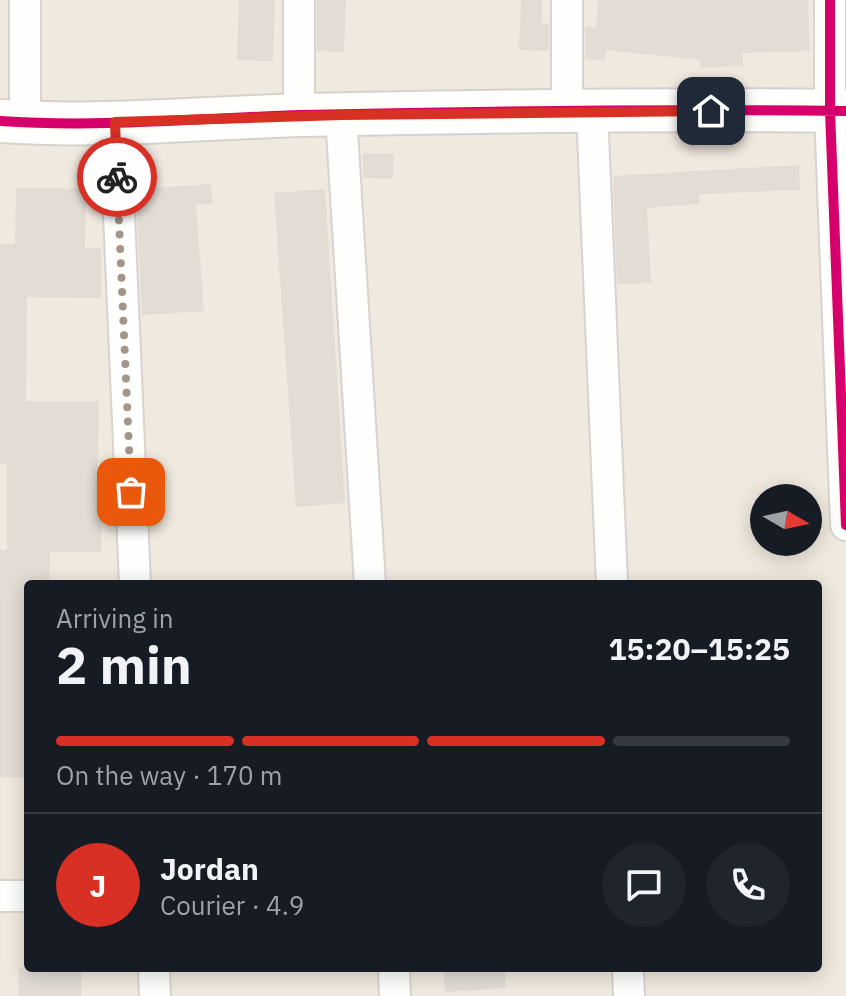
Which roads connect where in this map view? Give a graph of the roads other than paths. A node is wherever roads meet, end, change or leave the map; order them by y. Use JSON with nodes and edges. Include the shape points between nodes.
{"nodes":[{"id":1,"x":25,"y":0,"type":"edge"},
{"id":2,"x":299,"y":0,"type":"edge"},
{"id":3,"x":567,"y":0,"type":"edge"},
{"id":4,"x":830,"y":0,"type":"edge"},
{"id":5,"x":579,"y":111,"type":"junction"},
{"id":6,"x":838,"y":111,"type":"edge"},
{"id":7,"x":299,"y":115,"type":"junction"},
{"id":8,"x":341,"y":115,"type":"junction"},
{"id":9,"x":13,"y":122,"type":"edge"},
{"id":10,"x":115,"y":122,"type":"junction"},
{"id":11,"x":846,"y":525,"type":"edge"},
{"id":12,"x":135,"y":580,"type":"edge"},
{"id":13,"x":370,"y":580,"type":"edge"},
{"id":14,"x":612,"y":580,"type":"edge"},
{"id":15,"x":0,"y":896,"type":"edge"},
{"id":16,"x":24,"y":896,"type":"edge"},
{"id":17,"x":154,"y":972,"type":"edge"},
{"id":18,"x":394,"y":972,"type":"edge"},
{"id":19,"x":628,"y":972,"type":"edge"},
{"id":20,"x":155,"y":996,"type":"edge"},
{"id":21,"x":395,"y":996,"type":"edge"},
{"id":22,"x":629,"y":996,"type":"edge"}],
"edges":[{"from":1,"to":9,"type":"street"},
{"from":2,"to":7,"type":"street"},
{"from":3,"to":5,"type":"street"},
{"from":4,"to":6,"type":"street"},
{"from":5,"to":6,"type":"street"},
{"from":5,"to":8,"type":"street"},
{"from":5,"to":14,"type":"street"},
{"from":6,"to":11,"type":"street"},
{"from":7,"to":8,"type":"street"},
{"from":7,"to":10,"type":"street"},
{"from":8,"to":13,"type":"street"},
{"from":9,"to":10,"type":"street"},
{"from":10,"to":12,"type":"street"},
{"from":15,"to":16,"type":"street"},
{"from":17,"to":20,"type":"street"},
{"from":18,"to":21,"type":"street"},
{"from":19,"to":22,"type":"street"}]}
